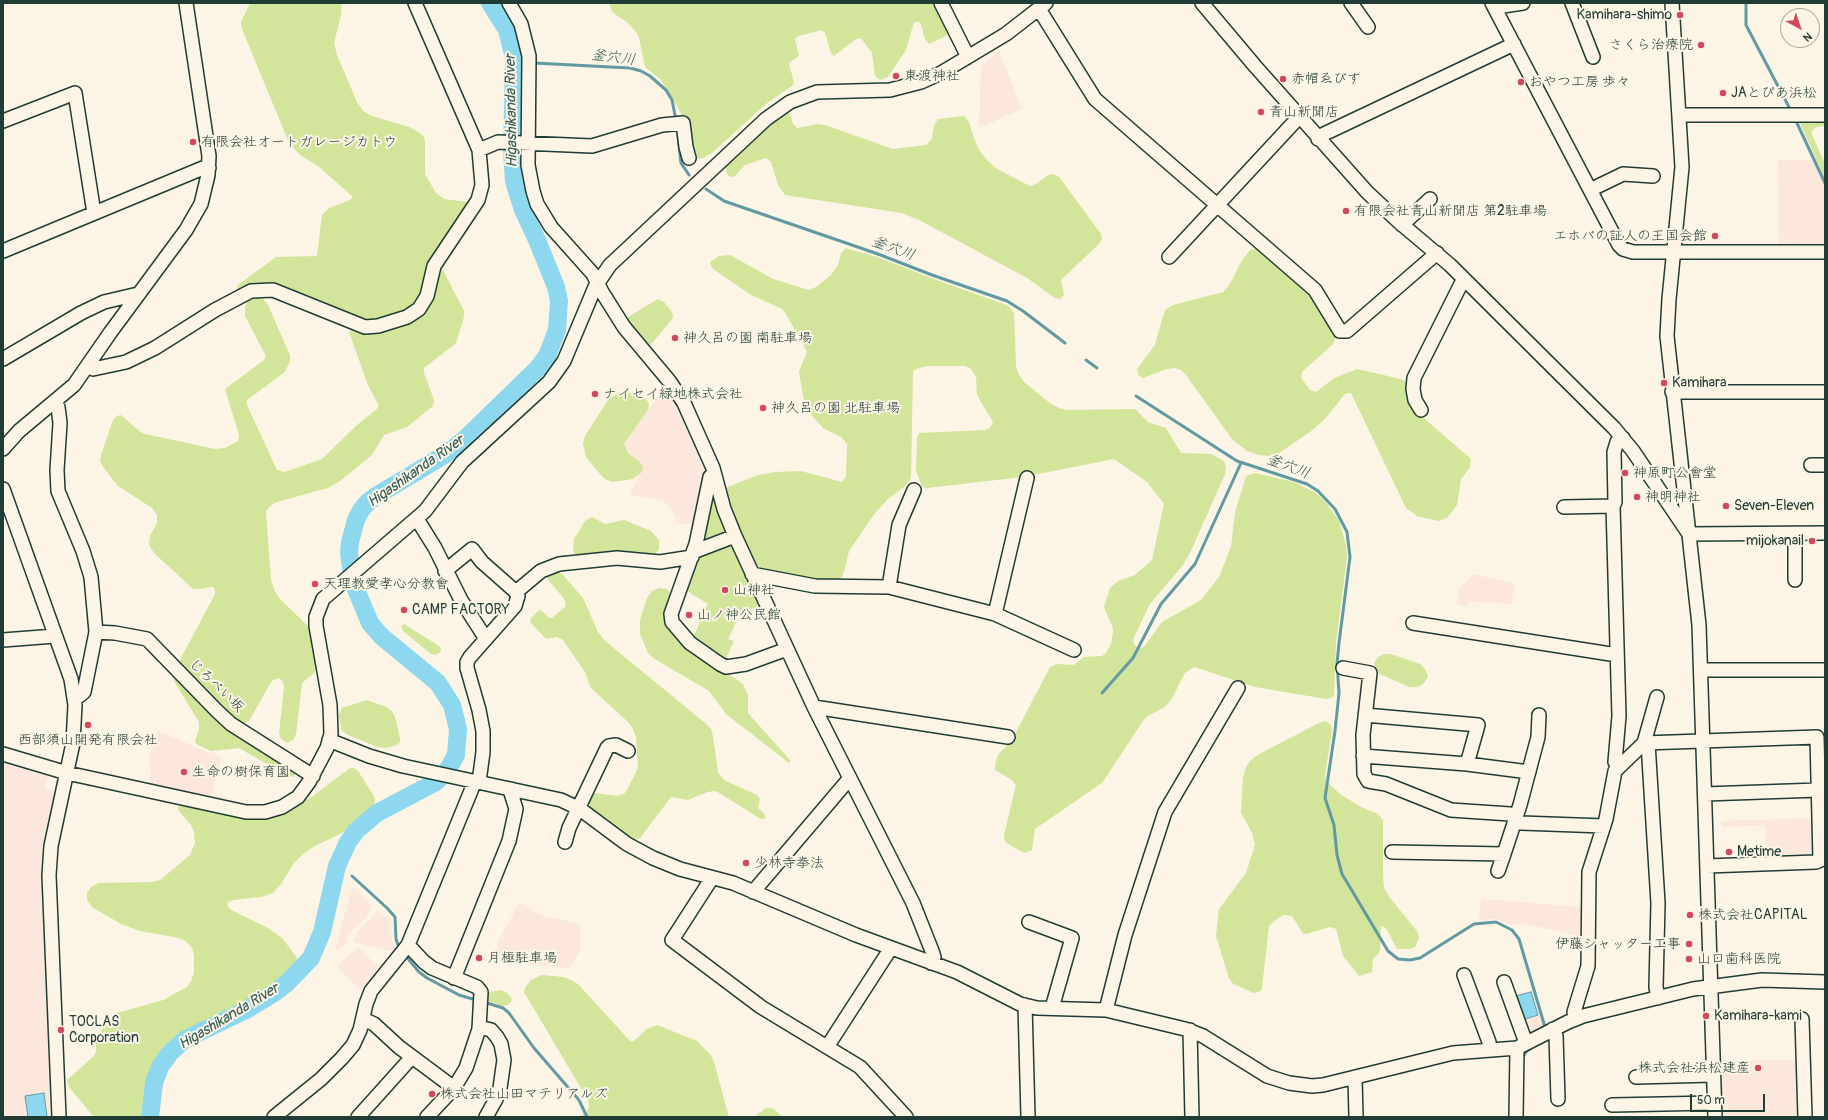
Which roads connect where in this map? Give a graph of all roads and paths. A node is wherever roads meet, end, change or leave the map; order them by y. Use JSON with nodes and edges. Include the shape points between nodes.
{"nodes":[{"id":1,"x":186,"y":3,"type":"edge"},
{"id":2,"x":415,"y":3,"type":"edge"},
{"id":3,"x":510,"y":3,"type":"edge"},
{"id":4,"x":941,"y":3,"type":"edge"},
{"id":5,"x":1202,"y":3,"type":"edge"},
{"id":6,"x":1351,"y":3,"type":"edge"},
{"id":7,"x":1523,"y":3,"type":"edge"},
{"id":8,"x":1572,"y":3,"type":"edge"},
{"id":9,"x":1672,"y":3,"type":"edge"},
{"id":10,"x":1043,"y":6,"type":"edge"},
{"id":11,"x":1494,"y":7,"type":"edge"},
{"id":12,"x":1368,"y":27,"type":"dead end"},
{"id":13,"x":1514,"y":44,"type":"junction"},
{"id":14,"x":968,"y":57,"type":"junction"},
{"id":15,"x":1593,"y":57,"type":"dead end"},
{"id":16,"x":1679,"y":115,"type":"junction"},
{"id":17,"x":1825,"y":115,"type":"edge"},
{"id":18,"x":1299,"y":117,"type":"junction"},
{"id":19,"x":3,"y":121,"type":"edge"},
{"id":20,"x":1318,"y":139,"type":"junction"},
{"id":21,"x":524,"y":143,"type":"junction"},
{"id":22,"x":478,"y":150,"type":"junction"},
{"id":23,"x":689,"y":158,"type":"dead end"},
{"id":24,"x":209,"y":168,"type":"junction"},
{"id":25,"x":1653,"y":176,"type":"dead end"},
{"id":26,"x":1590,"y":190,"type":"junction"},
{"id":27,"x":1430,"y":199,"type":"dead end"},
{"id":28,"x":1217,"y":205,"type":"junction"},
{"id":29,"x":94,"y":213,"type":"junction"},
{"id":30,"x":1402,"y":225,"type":"junction"},
{"id":31,"x":3,"y":251,"type":"edge"},
{"id":32,"x":1674,"y":252,"type":"junction"},
{"id":33,"x":1825,"y":252,"type":"edge"},
{"id":34,"x":1437,"y":253,"type":"junction"},
{"id":35,"x":1169,"y":257,"type":"dead end"},
{"id":36,"x":1465,"y":280,"type":"junction"},
{"id":37,"x":598,"y":283,"type":"junction"},
{"id":38,"x":138,"y":294,"type":"junction"},
{"id":39,"x":3,"y":359,"type":"edge"},
{"id":40,"x":88,"y":366,"type":"junction"},
{"id":41,"x":1672,"y":392,"type":"junction"},
{"id":42,"x":1825,"y":392,"type":"edge"},
{"id":43,"x":54,"y":402,"type":"junction"},
{"id":44,"x":1421,"y":410,"type":"dead end"},
{"id":45,"x":1623,"y":438,"type":"junction"},
{"id":46,"x":3,"y":449,"type":"edge"},
{"id":47,"x":1812,"y":465,"type":"dead end"},
{"id":48,"x":1825,"y":465,"type":"edge"},
{"id":49,"x":714,"y":473,"type":"junction"},
{"id":50,"x":1027,"y":478,"type":"dead end"},
{"id":51,"x":3,"y":489,"type":"edge"},
{"id":52,"x":914,"y":490,"type":"dead end"},
{"id":53,"x":1613,"y":506,"type":"junction"},
{"id":54,"x":1564,"y":507,"type":"dead end"},
{"id":55,"x":417,"y":518,"type":"junction"},
{"id":56,"x":1795,"y":533,"type":"junction"},
{"id":57,"x":1825,"y":533,"type":"edge"},
{"id":58,"x":1689,"y":534,"type":"junction"},
{"id":59,"x":735,"y":536,"type":"junction"},
{"id":60,"x":692,"y":554,"type":"junction"},
{"id":61,"x":445,"y":571,"type":"junction"},
{"id":62,"x":752,"y":574,"type":"junction"},
{"id":63,"x":1795,"y":580,"type":"dead end"},
{"id":64,"x":889,"y":587,"type":"junction"},
{"id":65,"x":516,"y":592,"type":"junction"},
{"id":66,"x":995,"y":614,"type":"junction"},
{"id":67,"x":1413,"y":623,"type":"dead end"},
{"id":68,"x":96,"y":632,"type":"junction"},
{"id":69,"x":55,"y":636,"type":"junction"},
{"id":70,"x":486,"y":639,"type":"junction"},
{"id":71,"x":3,"y":640,"type":"edge"},
{"id":72,"x":787,"y":649,"type":"junction"},
{"id":73,"x":1074,"y":650,"type":"dead end"},
{"id":74,"x":1617,"y":655,"type":"junction"},
{"id":75,"x":1343,"y":668,"type":"dead end"},
{"id":76,"x":1700,"y":670,"type":"junction"},
{"id":77,"x":1825,"y":670,"type":"edge"},
{"id":78,"x":1238,"y":688,"type":"dead end"},
{"id":79,"x":1657,"y":697,"type":"dead end"},
{"id":80,"x":75,"y":699,"type":"junction"},
{"id":81,"x":814,"y":707,"type":"junction"},
{"id":82,"x":1539,"y":715,"type":"dead end"},
{"id":83,"x":1365,"y":716,"type":"junction"},
{"id":84,"x":1008,"y":737,"type":"dead end"},
{"id":85,"x":329,"y":740,"type":"junction"},
{"id":86,"x":1703,"y":741,"type":"junction"},
{"id":87,"x":1646,"y":743,"type":"junction"},
{"id":88,"x":628,"y":751,"type":"dead end"},
{"id":89,"x":3,"y":754,"type":"edge"},
{"id":90,"x":1363,"y":756,"type":"junction"},
{"id":91,"x":1467,"y":764,"type":"junction"},
{"id":92,"x":1619,"y":767,"type":"junction"},
{"id":93,"x":1529,"y":772,"type":"junction"},
{"id":94,"x":67,"y":773,"type":"junction"},
{"id":95,"x":313,"y":776,"type":"junction"},
{"id":96,"x":850,"y":778,"type":"junction"},
{"id":97,"x":477,"y":782,"type":"junction"},
{"id":98,"x":512,"y":789,"type":"junction"},
{"id":99,"x":1818,"y":790,"type":"junction"},
{"id":100,"x":1704,"y":794,"type":"junction"},
{"id":101,"x":578,"y":808,"type":"junction"},
{"id":102,"x":1516,"y":818,"type":"junction"},
{"id":103,"x":1604,"y":826,"type":"junction"},
{"id":104,"x":565,"y":842,"type":"dead end"},
{"id":105,"x":1392,"y":852,"type":"dead end"},
{"id":106,"x":1504,"y":854,"type":"junction"},
{"id":107,"x":1823,"y":859,"type":"edge"},
{"id":108,"x":1707,"y":866,"type":"junction"},
{"id":109,"x":1498,"y":871,"type":"dead end"},
{"id":110,"x":712,"y":878,"type":"junction"},
{"id":111,"x":753,"y":892,"type":"junction"},
{"id":112,"x":1029,"y":922,"type":"dead end"},
{"id":113,"x":408,"y":944,"type":"junction"},
{"id":114,"x":891,"y":948,"type":"junction"},
{"id":115,"x":932,"y":963,"type":"junction"},
{"id":116,"x":1464,"y":975,"type":"dead end"},
{"id":117,"x":454,"y":978,"type":"junction"},
{"id":118,"x":1504,"y":982,"type":"dead end"},
{"id":119,"x":1825,"y":982,"type":"edge"},
{"id":120,"x":1710,"y":987,"type":"junction"},
{"id":121,"x":1658,"y":998,"type":"junction"},
{"id":122,"x":1024,"y":1006,"type":"junction"},
{"id":123,"x":1052,"y":1008,"type":"junction"},
{"id":124,"x":1106,"y":1010,"type":"junction"},
{"id":125,"x":1575,"y":1018,"type":"junction"},
{"id":126,"x":363,"y":1019,"type":"junction"},
{"id":127,"x":1802,"y":1020,"type":"dead end"},
{"id":128,"x":479,"y":1027,"type":"junction"},
{"id":129,"x":1553,"y":1029,"type":"junction"},
{"id":130,"x":1190,"y":1030,"type":"junction"},
{"id":131,"x":1521,"y":1045,"type":"junction"},
{"id":132,"x":827,"y":1047,"type":"junction"},
{"id":133,"x":1490,"y":1050,"type":"junction"},
{"id":134,"x":412,"y":1057,"type":"junction"},
{"id":135,"x":1713,"y":1075,"type":"junction"},
{"id":136,"x":1355,"y":1077,"type":"junction"},
{"id":137,"x":1636,"y":1077,"type":"dead end"},
{"id":138,"x":454,"y":1088,"type":"junction"},
{"id":139,"x":1558,"y":1099,"type":"dead end"},
{"id":140,"x":1714,"y":1103,"type":"junction"},
{"id":141,"x":1612,"y":1105,"type":"dead end"},
{"id":142,"x":59,"y":1117,"type":"edge"},
{"id":143,"x":274,"y":1117,"type":"edge"},
{"id":144,"x":358,"y":1117,"type":"edge"},
{"id":145,"x":427,"y":1117,"type":"edge"},
{"id":146,"x":486,"y":1117,"type":"edge"},
{"id":147,"x":906,"y":1117,"type":"edge"},
{"id":148,"x":1028,"y":1117,"type":"edge"},
{"id":149,"x":1192,"y":1117,"type":"edge"},
{"id":150,"x":1356,"y":1117,"type":"edge"},
{"id":151,"x":1516,"y":1117,"type":"edge"},
{"id":152,"x":1715,"y":1117,"type":"edge"},
{"id":153,"x":1805,"y":1117,"type":"edge"}],
"edges":[{"from":1,"to":24,"type":"street","via":[[208,146]]},
{"from":2,"to":22,"type":"street"},
{"from":3,"to":21,"type":"street","via":[[521,24],[529,56]]},
{"from":4,"to":14,"type":"street"},
{"from":5,"to":18,"type":"street"},
{"from":6,"to":12,"type":"street"},
{"from":7,"to":11,"type":"street"},
{"from":8,"to":15,"type":"street"},
{"from":9,"to":16,"type":"street"},
{"from":10,"to":14,"type":"street"},
{"from":10,"to":28,"type":"street","via":[[1095,100]]},
{"from":11,"to":13,"type":"street"},
{"from":13,"to":20,"type":"street"},
{"from":13,"to":26,"type":"street"},
{"from":14,"to":37,"type":"street","via":[[911,86],[885,90],[817,92],[781,107],[619,256]]},
{"from":16,"to":17,"type":"street"},
{"from":16,"to":32,"type":"street","via":[[1682,182]]},
{"from":18,"to":20,"type":"street"},
{"from":18,"to":28,"type":"street"},
{"from":19,"to":29,"type":"street","via":[[75,93]]},
{"from":20,"to":30,"type":"street"},
{"from":21,"to":22,"type":"street","via":[[498,142]]},
{"from":21,"to":23,"type":"street","via":[[592,146],[649,129],[683,123]]},
{"from":21,"to":37,"type":"street","via":[[529,178],[543,216]]},
{"from":22,"to":40,"type":"street","via":[[482,185],[478,200],[436,261],[427,296],[419,309],[413,313],[378,326],[365,327],[273,290],[251,291],[215,310],[155,348],[126,362],[93,369]]},
{"from":24,"to":29,"type":"street","via":[[203,168]]},
{"from":24,"to":38,"type":"street","via":[[204,195],[192,222]]},
{"from":25,"to":26,"type":"street","via":[[1623,174]]},
{"from":26,"to":32,"type":"street","via":[[1622,249],[1633,252]]},
{"from":27,"to":30,"type":"street"},
{"from":28,"to":34,"type":"street","via":[[1315,290],[1340,331],[1347,331]]},
{"from":28,"to":35,"type":"street"},
{"from":29,"to":31,"type":"street"},
{"from":30,"to":34,"type":"street"},
{"from":32,"to":33,"type":"street"},
{"from":32,"to":41,"type":"street","via":[[1667,324]]},
{"from":34,"to":36,"type":"street"},
{"from":36,"to":44,"type":"street","via":[[1414,378],[1414,395]]},
{"from":36,"to":45,"type":"street"},
{"from":37,"to":49,"type":"street","via":[[631,336],[681,397]]},
{"from":37,"to":55,"type":"street","via":[[557,372],[462,462],[432,503]]},
{"from":38,"to":39,"type":"street","via":[[104,302],[81,313]]},
{"from":38,"to":40,"type":"street"},
{"from":40,"to":43,"type":"street","via":[[74,386]]},
{"from":41,"to":42,"type":"street"},
{"from":41,"to":58,"type":"street"},
{"from":43,"to":46,"type":"street","via":[[19,431]]},
{"from":43,"to":68,"type":"street","via":[[58,407],[60,423],[58,491],[91,577]]},
{"from":45,"to":53,"type":"street","via":[[1617,442],[1614,452]]},
{"from":45,"to":58,"type":"street"},
{"from":47,"to":48,"type":"street"},
{"from":49,"to":59,"type":"street"},
{"from":49,"to":60,"type":"street","via":[[710,477]]},
{"from":50,"to":66,"type":"street"},
{"from":51,"to":69,"type":"street"},
{"from":52,"to":64,"type":"street","via":[[899,525]]},
{"from":53,"to":54,"type":"street"},
{"from":53,"to":74,"type":"street"},
{"from":55,"to":61,"type":"street"},
{"from":55,"to":85,"type":"street","via":[[322,599],[316,626],[331,712]]},
{"from":56,"to":57,"type":"street"},
{"from":56,"to":58,"type":"street"},
{"from":56,"to":63,"type":"street"},
{"from":58,"to":76,"type":"street","via":[[1699,625]]},
{"from":59,"to":60,"type":"street"},
{"from":59,"to":62,"type":"street"},
{"from":60,"to":65,"type":"street","via":[[660,562],[617,558],[560,564],[541,571]]},
{"from":60,"to":72,"type":"street","via":[[671,618],[690,643],[726,667],[746,664]]},
{"from":61,"to":65,"type":"street","via":[[472,549],[482,562]]},
{"from":61,"to":70,"type":"street"},
{"from":62,"to":64,"type":"street","via":[[815,586]]},
{"from":62,"to":72,"type":"street"},
{"from":64,"to":66,"type":"street"},
{"from":65,"to":70,"type":"street","via":[[518,596],[515,606]]},
{"from":66,"to":73,"type":"street"},
{"from":67,"to":74,"type":"street"},
{"from":68,"to":80,"type":"street","via":[[84,692]]},
{"from":68,"to":95,"type":"street","name":"じろべい坂","via":[[147,638],[231,724]]},
{"from":69,"to":71,"type":"street"},
{"from":69,"to":80,"type":"street"},
{"from":70,"to":97,"type":"street","via":[[470,657],[467,668],[480,710],[483,731],[483,752]]},
{"from":72,"to":81,"type":"street"},
{"from":74,"to":92,"type":"street","via":[[1619,716],[1615,762]]},
{"from":75,"to":83,"type":"street","via":[[1370,673]]},
{"from":76,"to":77,"type":"street"},
{"from":76,"to":86,"type":"street"},
{"from":78,"to":124,"type":"street","via":[[1165,812],[1125,935]]},
{"from":79,"to":87,"type":"street"},
{"from":80,"to":94,"type":"street","via":[[75,730]]},
{"from":81,"to":84,"type":"street"},
{"from":81,"to":96,"type":"street"},
{"from":82,"to":93,"type":"street","via":[[1538,737]]},
{"from":83,"to":90,"type":"street"},
{"from":83,"to":91,"type":"street","via":[[1478,725]]},
{"from":85,"to":95,"type":"street"},
{"from":85,"to":97,"type":"street","via":[[386,762]]},
{"from":86,"to":87,"type":"street"},
{"from":86,"to":99,"type":"street","via":[[1817,737]]},
{"from":86,"to":100,"type":"street"},
{"from":87,"to":92,"type":"street"},
{"from":87,"to":121,"type":"street","via":[[1658,903]]},
{"from":88,"to":101,"type":"street","via":[[616,745],[607,748]]},
{"from":89,"to":94,"type":"street"},
{"from":90,"to":91,"type":"street"},
{"from":90,"to":102,"type":"street","via":[[1364,774],[1371,782],[1386,784],[1451,810],[1510,814]]},
{"from":91,"to":93,"type":"street"},
{"from":92,"to":103,"type":"street","via":[[1615,771]]},
{"from":93,"to":102,"type":"street"},
{"from":94,"to":95,"type":"street","via":[[256,813],[274,810],[290,802],[304,790]]},
{"from":94,"to":142,"type":"street","via":[[51,846],[49,875]]},
{"from":96,"to":111,"type":"street"},
{"from":96,"to":115,"type":"street","via":[[913,903],[934,957]]},
{"from":97,"to":98,"type":"street"},
{"from":97,"to":113,"type":"street"},
{"from":98,"to":101,"type":"street","via":[[552,797]]},
{"from":98,"to":117,"type":"street","via":[[510,793],[516,808],[509,841]]},
{"from":99,"to":100,"type":"street"},
{"from":99,"to":107,"type":"street"},
{"from":100,"to":108,"type":"street"},
{"from":101,"to":104,"type":"street"},
{"from":101,"to":110,"type":"street","via":[[640,852],[666,864]]},
{"from":102,"to":103,"type":"street","via":[[1521,822]]},
{"from":102,"to":106,"type":"street"},
{"from":103,"to":125,"type":"street","via":[[1589,872],[1588,966],[1574,1012]]},
{"from":105,"to":106,"type":"street"},
{"from":106,"to":109,"type":"street"},
{"from":107,"to":108,"type":"street","via":[[1816,862]]},
{"from":108,"to":120,"type":"street"},
{"from":110,"to":111,"type":"street","via":[[733,883]]},
{"from":110,"to":132,"type":"street","via":[[672,940],[761,1007]]},
{"from":111,"to":114,"type":"street"},
{"from":112,"to":123,"type":"street","via":[[1072,938]]},
{"from":113,"to":117,"type":"street","via":[[424,962]]},
{"from":113,"to":126,"type":"street","via":[[375,985],[368,997]]},
{"from":114,"to":115,"type":"street"},
{"from":114,"to":132,"type":"street"},
{"from":115,"to":122,"type":"street","via":[[968,977]]},
{"from":116,"to":133,"type":"street"},
{"from":117,"to":128,"type":"street","via":[[481,990]]},
{"from":118,"to":131,"type":"street"},
{"from":119,"to":120,"type":"street","via":[[1762,980]]},
{"from":120,"to":121,"type":"street"},
{"from":120,"to":135,"type":"street"},
{"from":121,"to":125,"type":"street"},
{"from":122,"to":123,"type":"street"},
{"from":122,"to":148,"type":"street"},
{"from":123,"to":124,"type":"street"},
{"from":124,"to":130,"type":"street"},
{"from":125,"to":129,"type":"street"},
{"from":126,"to":134,"type":"street","via":[[374,1024]]},
{"from":126,"to":143,"type":"street","via":[[357,1038],[342,1058]]},
{"from":127,"to":153,"type":"street"},
{"from":128,"to":138,"type":"street","via":[[466,1068]]},
{"from":128,"to":146,"type":"street","via":[[491,1030],[497,1037],[504,1060],[500,1088]]},
{"from":129,"to":131,"type":"street"},
{"from":129,"to":139,"type":"street","via":[[1556,1036]]},
{"from":130,"to":136,"type":"street","via":[[1257,1071],[1278,1080],[1312,1086]]},
{"from":130,"to":149,"type":"street"},
{"from":131,"to":133,"type":"street"},
{"from":131,"to":151,"type":"street"},
{"from":132,"to":147,"type":"street","via":[[860,1067]]},
{"from":133,"to":136,"type":"street","via":[[1452,1053]]},
{"from":134,"to":138,"type":"street"},
{"from":134,"to":144,"type":"street"},
{"from":135,"to":137,"type":"street"},
{"from":135,"to":140,"type":"street"},
{"from":136,"to":150,"type":"street"},
{"from":138,"to":145,"type":"street"},
{"from":140,"to":141,"type":"street"},
{"from":140,"to":152,"type":"street"}]}
